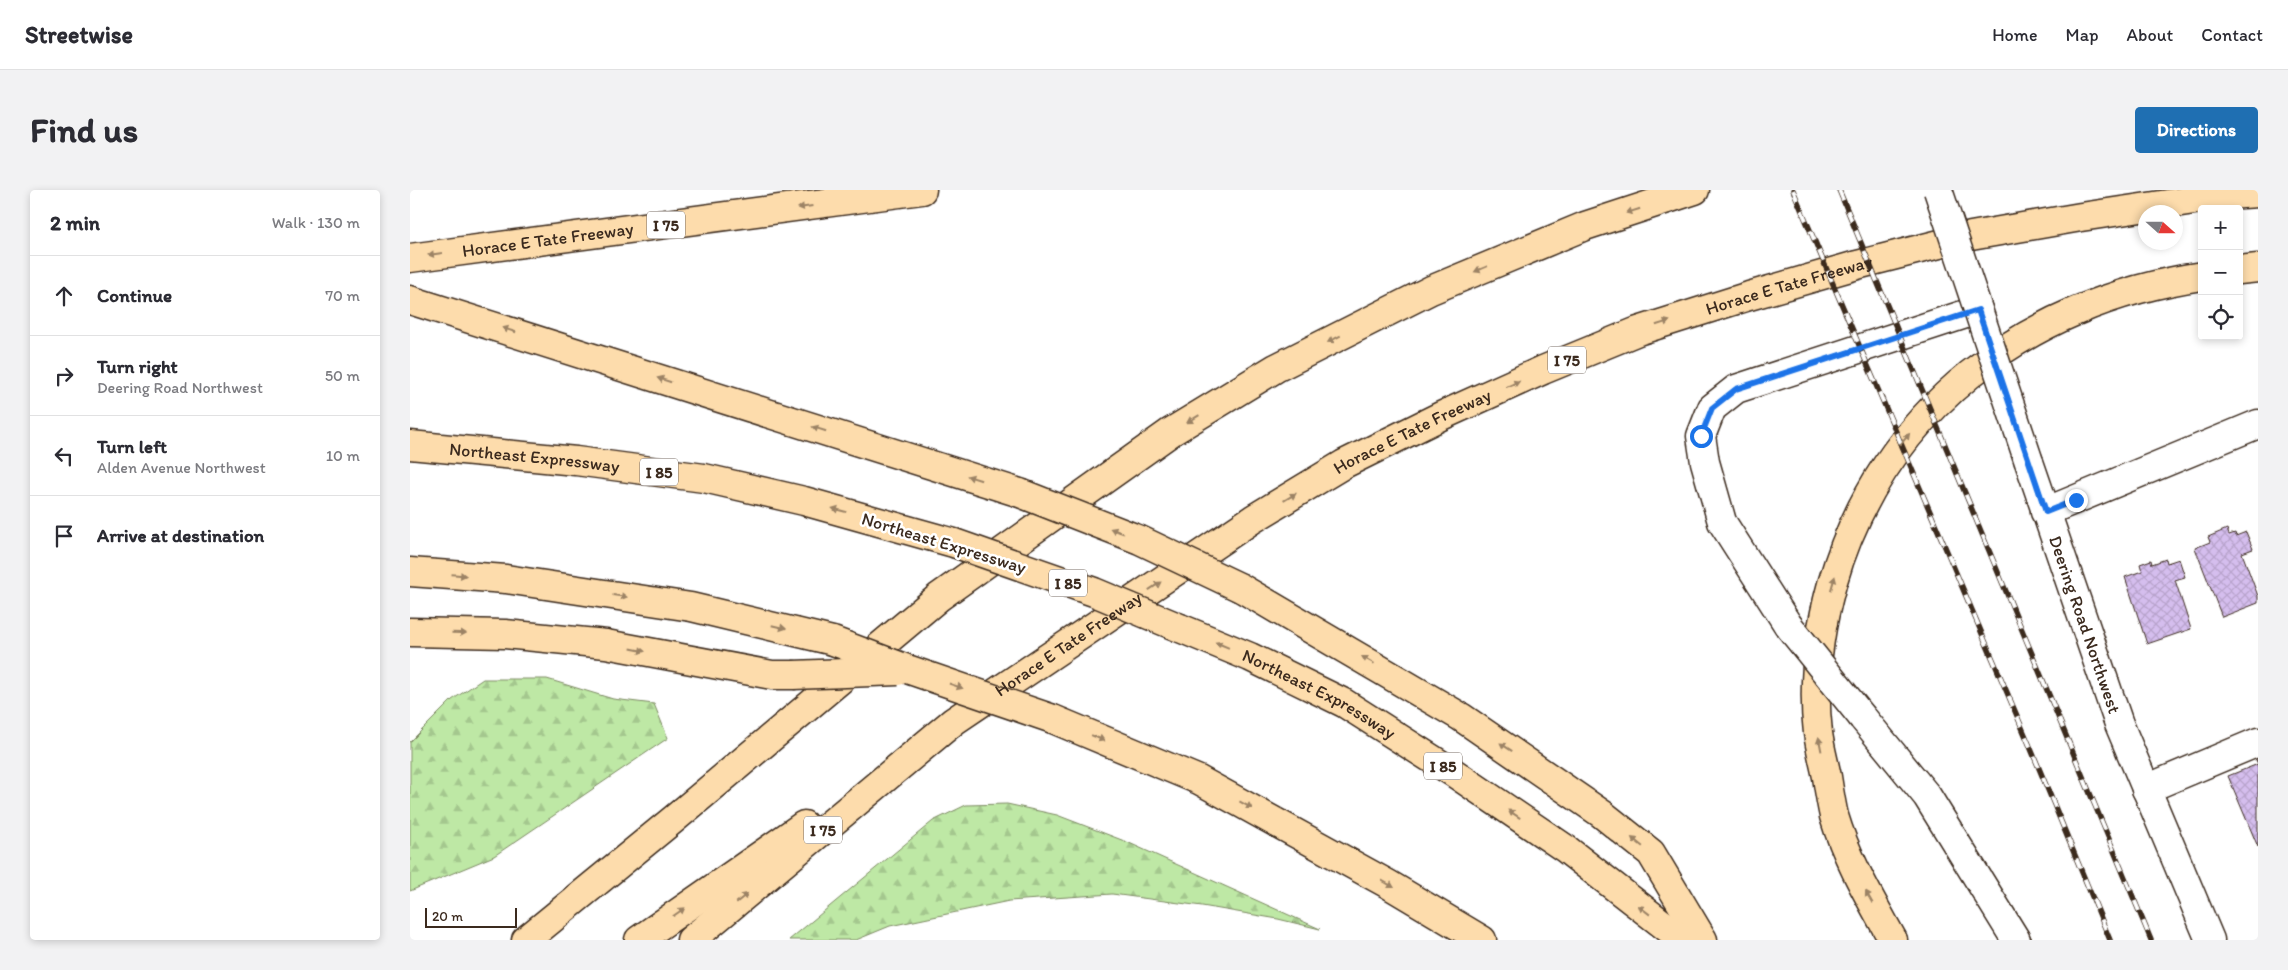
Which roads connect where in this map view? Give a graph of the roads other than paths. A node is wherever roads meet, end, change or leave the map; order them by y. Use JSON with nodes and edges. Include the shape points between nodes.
{"nodes":[{"id":1,"x":922,"y":190,"type":"edge"},
{"id":2,"x":1696,"y":190,"type":"edge"},
{"id":3,"x":1938,"y":190,"type":"edge"},
{"id":4,"x":2258,"y":193,"type":"edge"},
{"id":5,"x":410,"y":258,"type":"edge"},
{"id":6,"x":2258,"y":268,"type":"edge"},
{"id":7,"x":2243,"y":270,"type":"edge"},
{"id":8,"x":2198,"y":277,"type":"edge"},
{"id":9,"x":410,"y":300,"type":"edge"},
{"id":10,"x":1978,"y":310,"type":"junction"},
{"id":11,"x":2258,"y":424,"type":"edge"},
{"id":12,"x":410,"y":445,"type":"edge"},
{"id":13,"x":2046,"y":512,"type":"junction"},
{"id":14,"x":410,"y":572,"type":"edge"},
{"id":15,"x":410,"y":632,"type":"edge"},
{"id":16,"x":910,"y":670,"type":"junction"},
{"id":17,"x":954,"y":720,"type":"junction"},
{"id":18,"x":2258,"y":742,"type":"edge"},
{"id":19,"x":2146,"y":788,"type":"junction"},
{"id":20,"x":674,"y":819,"type":"junction"},
{"id":21,"x":505,"y":940,"type":"edge"},
{"id":22,"x":526,"y":940,"type":"edge"},
{"id":23,"x":639,"y":940,"type":"edge"},
{"id":24,"x":691,"y":940,"type":"edge"},
{"id":25,"x":1482,"y":940,"type":"edge"},
{"id":26,"x":1683,"y":940,"type":"edge"},
{"id":27,"x":1703,"y":940,"type":"edge"},
{"id":28,"x":1893,"y":940,"type":"edge"},
{"id":29,"x":2016,"y":940,"type":"edge"},
{"id":30,"x":2210,"y":940,"type":"edge"}],
"edges":[{"from":1,"to":5,"type":"highway","name":"Horace E Tate Freeway","number":"I 75","one_way":true},
{"from":2,"to":20,"type":"highway","one_way":true,"via":[[1585,226],[1431,290],[1276,368],[1179,427],[939,597]]},
{"from":3,"to":10,"type":"street","name":"Deering Road Northwest","bridge":true},
{"from":17,"to":4,"type":"highway","name":"Horace E Tate Freeway","number":"I 75","one_way":true,"via":[[1253,519],[1344,464],[1518,382],[1638,331],[1848,267],[1971,236]]},
{"from":6,"to":7,"type":"highway"},
{"from":28,"to":8,"type":"highway","one_way":true,"via":[[1860,882],[1834,816],[1818,732],[1817,668],[1825,611],[1842,549],[1866,497],[1901,443],[1944,395],[2005,348],[2061,316],[2116,295]]},
{"from":27,"to":9,"type":"highway","one_way":true,"bridge":true,"via":[[1651,853],[1602,814],[1461,717],[1241,588],[1140,540],[1020,493]]},
{"from":10,"to":13,"type":"street","name":"Deering Road Northwest","bridge":true},
{"from":10,"to":29,"type":"street","bridge":true,"via":[[1736,389],[1712,408],[1701,436],[1722,522],[1788,625],[1927,796]]},
{"from":11,"to":13,"type":"street"},
{"from":26,"to":12,"type":"highway","name":"Northeast Expressway","number":"I 85","one_way":true,"bridge":true,"via":[[1566,849],[1344,703],[1250,657],[1094,592],[954,543],[804,500],[704,478],[576,461]]},
{"from":13,"to":19,"type":"street","name":"Deering Road Northwest","via":[[2119,724]]},
{"from":14,"to":16,"type":"highway","one_way":true,"bridge":true,"via":[[506,580],[691,607],[833,641]]},
{"from":15,"to":16,"type":"highway","one_way":true,"bridge":true,"via":[[505,634],[606,644],[772,675]]},
{"from":16,"to":25,"type":"highway","one_way":true,"bridge":true,"via":[[1053,719],[1199,780]]},
{"from":23,"to":17,"type":"highway","one_way":true},
{"from":24,"to":17,"type":"highway","name":"Horace E Tate Freeway","number":"I 75","one_way":true},
{"from":18,"to":19,"type":"street"},
{"from":19,"to":30,"type":"street","name":"Deering Road Northwest"},
{"from":20,"to":21,"type":"highway"},
{"from":20,"to":22,"type":"highway"}]}
